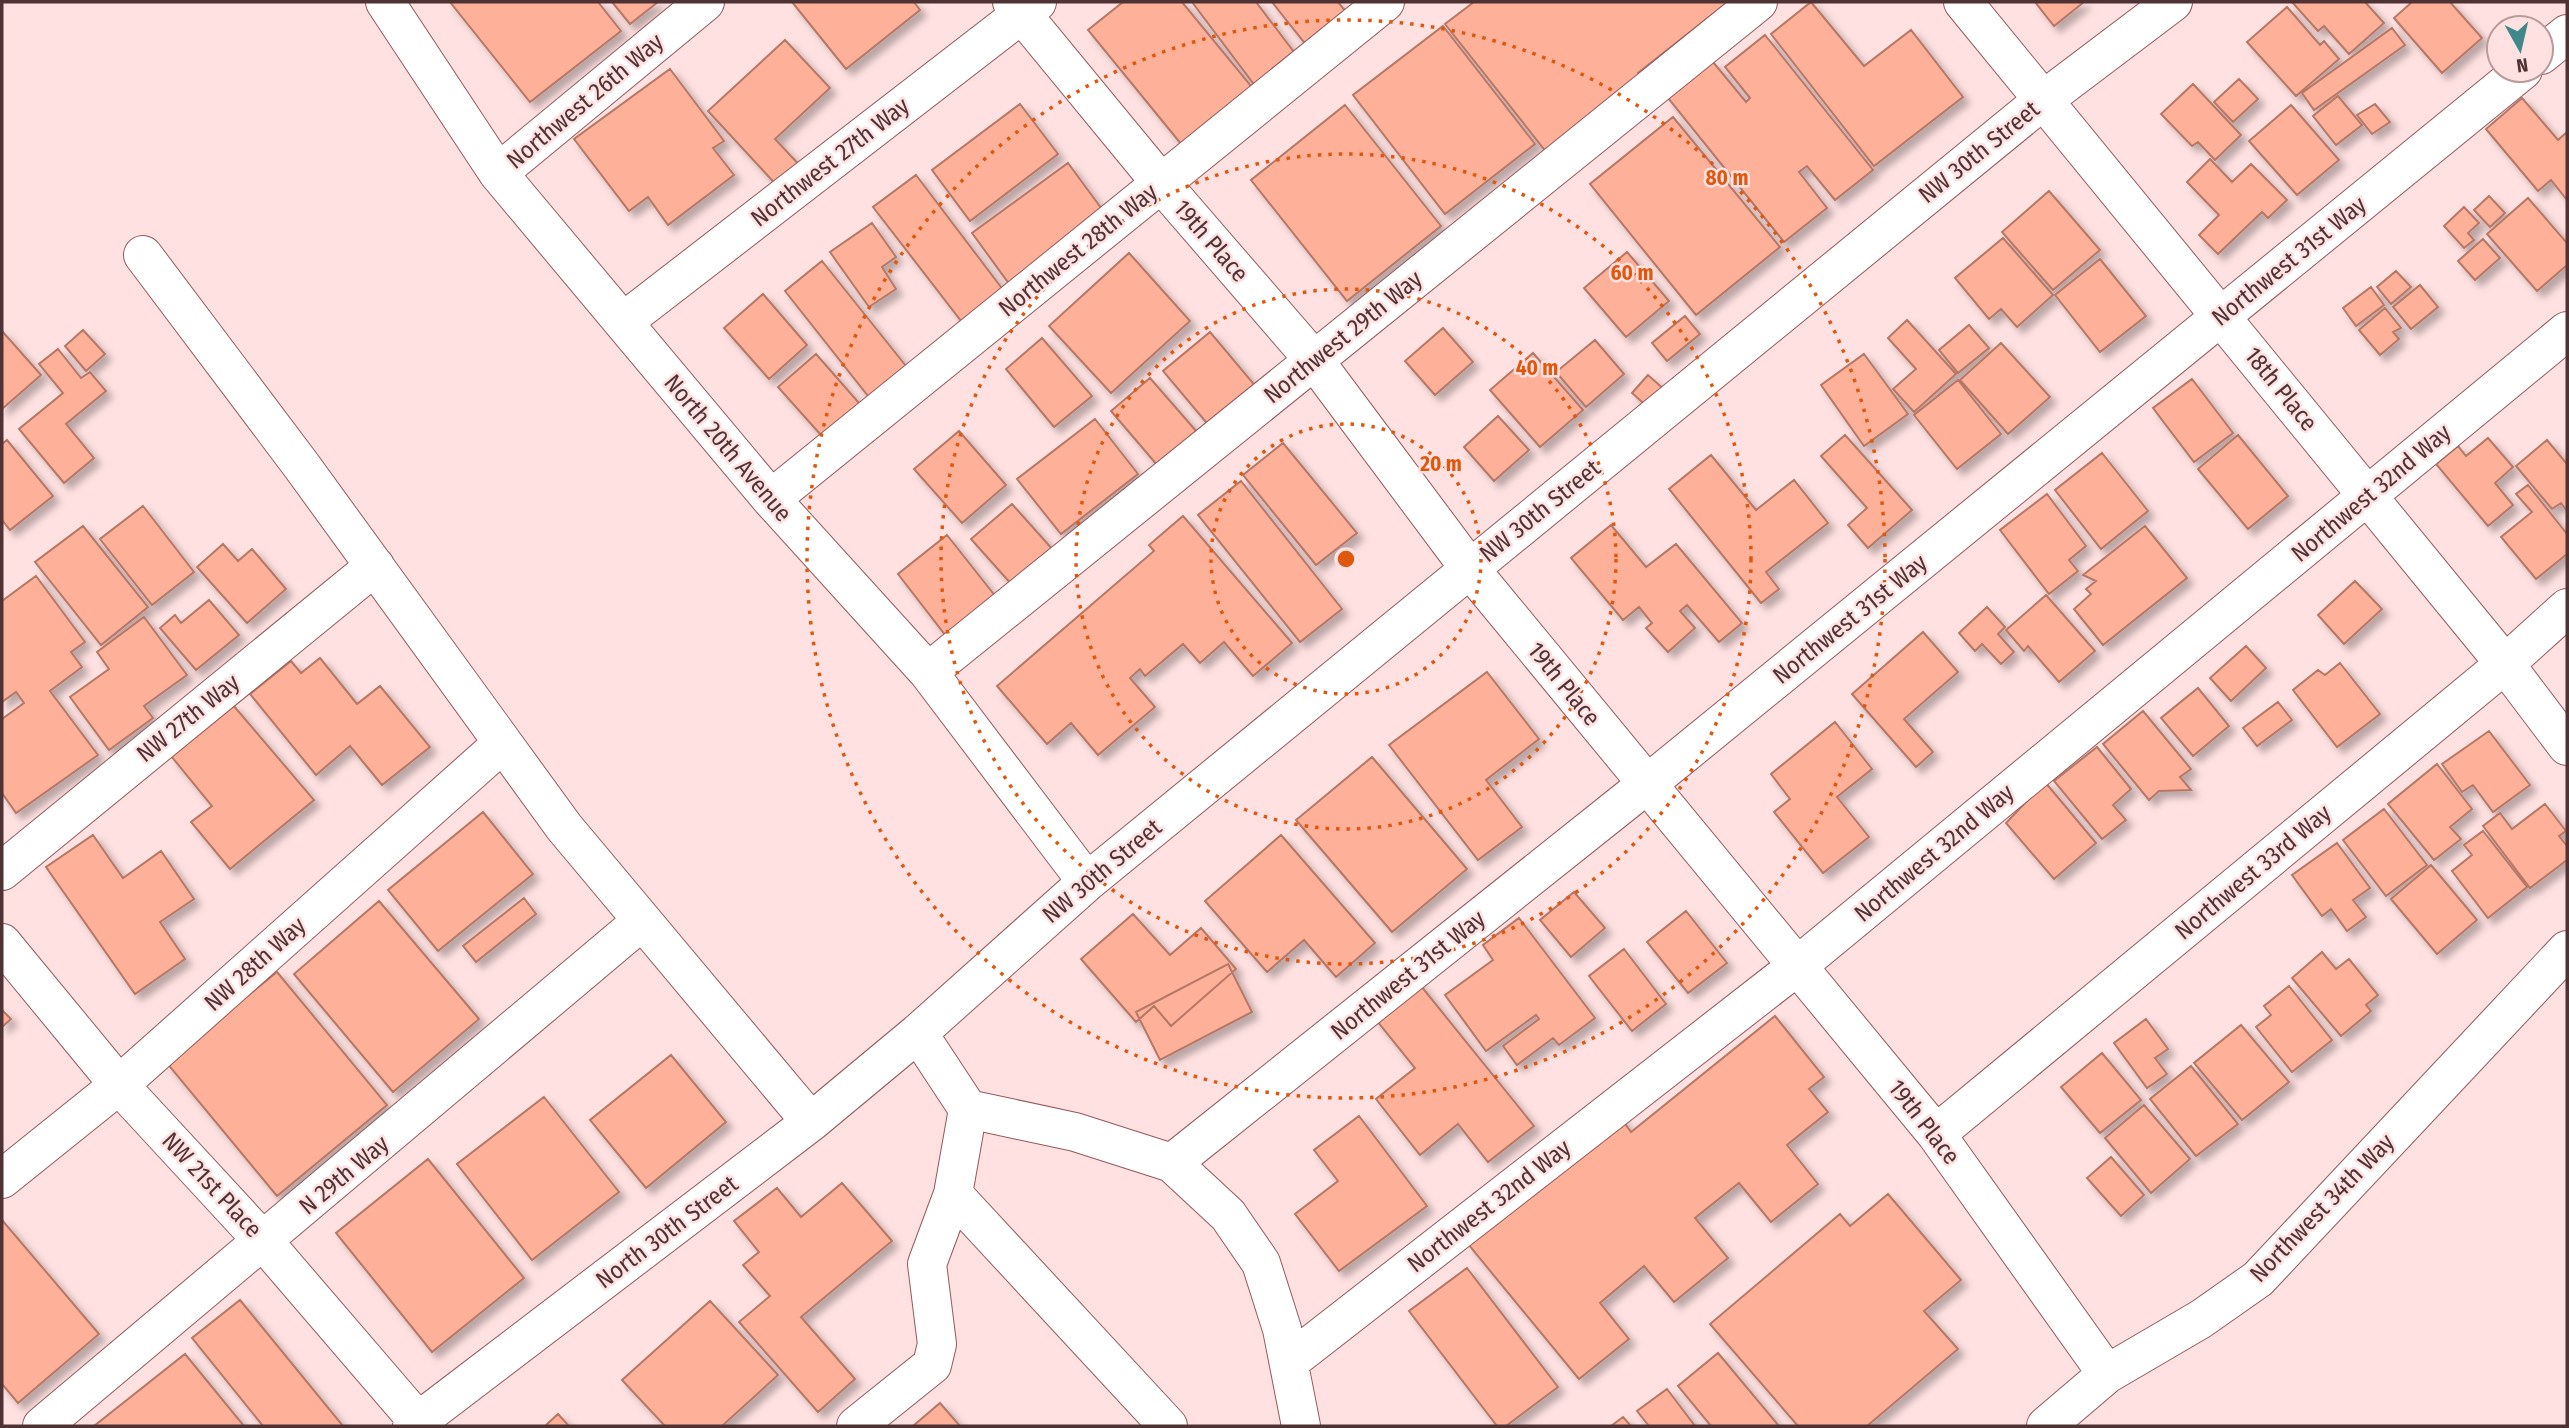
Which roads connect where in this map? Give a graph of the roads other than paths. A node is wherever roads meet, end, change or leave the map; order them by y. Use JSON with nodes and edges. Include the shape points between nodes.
{"nodes":[{"id":1,"x":385,"y":2,"type":"edge"},
{"id":2,"x":705,"y":2,"type":"edge"},
{"id":3,"x":1385,"y":2,"type":"edge"},
{"id":4,"x":1758,"y":2,"type":"edge"},
{"id":5,"x":1963,"y":2,"type":"edge"},
{"id":6,"x":2172,"y":2,"type":"edge"},
{"id":7,"x":1024,"y":6,"type":"edge"},
{"id":8,"x":2506,"y":84,"type":"edge"},
{"id":9,"x":2042,"y":101,"type":"junction"},
{"id":10,"x":498,"y":173,"type":"junction"},
{"id":11,"x":1160,"y":183,"type":"junction"},
{"id":12,"x":143,"y":255,"type":"dead end"},
{"id":13,"x":2221,"y":316,"type":"junction"},
{"id":14,"x":622,"y":322,"type":"junction"},
{"id":15,"x":2567,"y":331,"type":"edge"},
{"id":16,"x":1314,"y":360,"type":"junction"},
{"id":17,"x":2368,"y":495,"type":"junction"},
{"id":18,"x":771,"y":499,"type":"junction"},
{"id":19,"x":375,"y":566,"type":"junction"},
{"id":20,"x":1470,"y":569,"type":"junction"},
{"id":21,"x":2567,"y":608,"type":"edge"},
{"id":22,"x":2505,"y":664,"type":"junction"},
{"id":23,"x":928,"y":672,"type":"junction"},
{"id":24,"x":503,"y":743,"type":"junction"},
{"id":25,"x":2567,"y":746,"type":"edge"},
{"id":26,"x":1646,"y":785,"type":"junction"},
{"id":27,"x":2,"y":871,"type":"edge"},
{"id":28,"x":1087,"y":882,"type":"junction"},
{"id":29,"x":642,"y":921,"type":"junction"},
{"id":30,"x":2,"y":943,"type":"edge"},
{"id":31,"x":2567,"y":950,"type":"edge"},
{"id":32,"x":1796,"y":967,"type":"junction"},
{"id":33,"x":918,"y":1033,"type":"junction"},
{"id":34,"x":119,"y":1085,"type":"junction"},
{"id":35,"x":968,"y":1110,"type":"junction"},
{"id":36,"x":811,"y":1122,"type":"junction"},
{"id":37,"x":1936,"y":1134,"type":"junction"},
{"id":38,"x":1172,"y":1163,"type":"junction"},
{"id":39,"x":2,"y":1179,"type":"edge"},
{"id":40,"x":953,"y":1194,"type":"junction"},
{"id":41,"x":264,"y":1242,"type":"junction"},
{"id":42,"x":1289,"y":1362,"type":"junction"},
{"id":43,"x":2108,"y":1374,"type":"junction"},
{"id":44,"x":418,"y":1424,"type":"edge"},
{"id":45,"x":42,"y":1426,"type":"edge"},
{"id":46,"x":856,"y":1426,"type":"edge"},
{"id":47,"x":1168,"y":1426,"type":"edge"},
{"id":48,"x":1301,"y":1426,"type":"edge"},
{"id":49,"x":2046,"y":1426,"type":"edge"}],
"edges":[{"from":1,"to":10,"type":"street","name":"North 20th Avenue"},
{"from":2,"to":10,"type":"street","name":"Northwest 26th Way"},
{"from":3,"to":11,"type":"street","name":"Northwest 28th Way"},
{"from":4,"to":16,"type":"street","name":"Northwest 29th Way"},
{"from":5,"to":9,"type":"street","name":"18th Place"},
{"from":6,"to":9,"type":"street","name":"NW 30th Street"},
{"from":7,"to":11,"type":"street","name":"19th Place"},
{"from":7,"to":14,"type":"street","name":"Northwest 27th Way"},
{"from":8,"to":13,"type":"street","name":"Northwest 31st Way"},
{"from":9,"to":13,"type":"street","name":"18th Place"},
{"from":9,"to":20,"type":"street","name":"NW 30th Street"},
{"from":10,"to":14,"type":"street","name":"North 20th Avenue"},
{"from":11,"to":16,"type":"street","name":"19th Place"},
{"from":11,"to":18,"type":"street","name":"Northwest 28th Way"},
{"from":12,"to":19,"type":"street"},
{"from":13,"to":17,"type":"street","name":"18th Place"},
{"from":13,"to":26,"type":"street","name":"Northwest 31st Way"},
{"from":14,"to":18,"type":"street","name":"North 20th Avenue"},
{"from":15,"to":17,"type":"street","name":"Northwest 32nd Way"},
{"from":16,"to":20,"type":"street","name":"19th Place"},
{"from":16,"to":23,"type":"street","name":"Northwest 29th Way"},
{"from":17,"to":22,"type":"street","name":"18th Place"},
{"from":17,"to":32,"type":"street","name":"Northwest 32nd Way"},
{"from":18,"to":23,"type":"street","name":"North 20th Avenue"},
{"from":19,"to":24,"type":"street"},
{"from":19,"to":27,"type":"street","name":"NW 27th Way"},
{"from":20,"to":26,"type":"street","name":"19th Place"},
{"from":20,"to":28,"type":"street","name":"NW 30th Street"},
{"from":21,"to":22,"type":"street","name":"Northwest 33rd Way"},
{"from":22,"to":25,"type":"street","name":"18th Place"},
{"from":22,"to":37,"type":"street","name":"Northwest 33rd Way"},
{"from":23,"to":28,"type":"street","name":"North 20th Avenue"},
{"from":24,"to":29,"type":"street","via":[[564,827]]},
{"from":24,"to":34,"type":"street","name":"NW 28th Way"},
{"from":26,"to":32,"type":"street","name":"19th Place"},
{"from":26,"to":38,"type":"street","name":"Northwest 31st Way"},
{"from":28,"to":33,"type":"street","name":"NW 30th Street"},
{"from":29,"to":36,"type":"street"},
{"from":29,"to":41,"type":"street","name":"N 29th Way"},
{"from":30,"to":34,"type":"street","name":"NW 21st Place"},
{"from":31,"to":43,"type":"street","name":"Northwest 34th Way","via":[[2258,1279]]},
{"from":32,"to":37,"type":"street","name":"19th Place"},
{"from":32,"to":42,"type":"street","name":"Northwest 32nd Way"},
{"from":33,"to":35,"type":"street"},
{"from":33,"to":36,"type":"street","name":"North 30th Street"},
{"from":34,"to":39,"type":"street","name":"NW 28th Way"},
{"from":34,"to":41,"type":"street","name":"NW 21st Place"},
{"from":35,"to":38,"type":"street","via":[[1075,1132]]},
{"from":35,"to":40,"type":"street"},
{"from":36,"to":44,"type":"street","name":"North 30th Street"},
{"from":37,"to":43,"type":"street","name":"19th Place"},
{"from":38,"to":42,"type":"street","via":[[1228,1215],[1261,1263]]},
{"from":40,"to":46,"type":"street","via":[[927,1264],[937,1344],[932,1365]]},
{"from":40,"to":47,"type":"street"},
{"from":41,"to":44,"type":"street","name":"NW 21st Place"},
{"from":41,"to":45,"type":"street","name":"N 29th Way"},
{"from":42,"to":48,"type":"street"},
{"from":43,"to":49,"type":"street","name":"Northwest 34th Way"}]}
